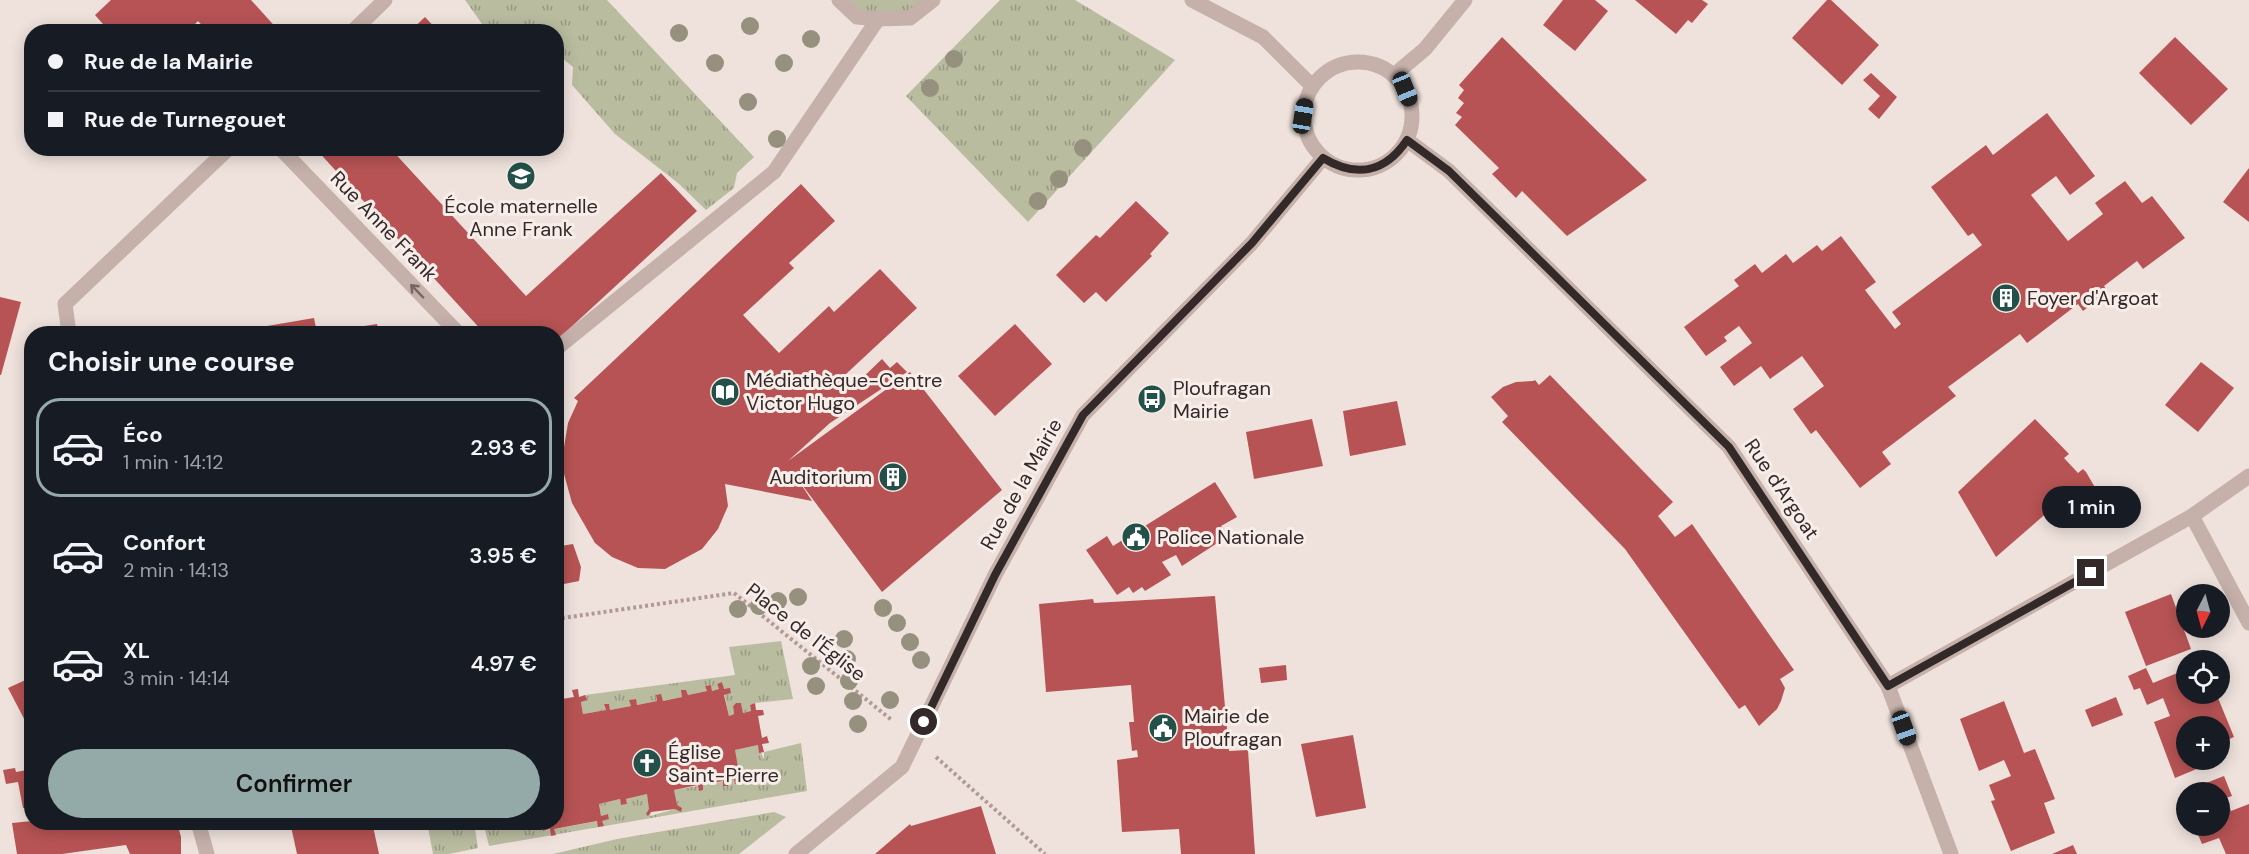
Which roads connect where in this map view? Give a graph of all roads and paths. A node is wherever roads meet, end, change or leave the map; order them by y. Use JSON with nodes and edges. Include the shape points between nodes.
{"nodes":[{"id":1,"x":385,"y":0,"type":"edge"},
{"id":2,"x":838,"y":0,"type":"edge"},
{"id":3,"x":933,"y":0,"type":"edge"},
{"id":4,"x":1192,"y":0,"type":"edge"},
{"id":5,"x":1465,"y":0,"type":"edge"},
{"id":6,"x":878,"y":19,"type":"junction"},
{"id":7,"x":360,"y":24,"type":"edge"},
{"id":8,"x":1394,"y":75,"type":"junction"},
{"id":9,"x":1312,"y":86,"type":"junction"},
{"id":10,"x":1407,"y":140,"type":"junction"},
{"id":11,"x":221,"y":156,"type":"edge"},
{"id":12,"x":288,"y":156,"type":"edge"},
{"id":13,"x":1323,"y":158,"type":"junction"},
{"id":14,"x":68,"y":326,"type":"edge"},
{"id":15,"x":451,"y":326,"type":"edge"},
{"id":16,"x":564,"y":343,"type":"edge"},
{"id":17,"x":2249,"y":476,"type":"edge"},
{"id":18,"x":2192,"y":516,"type":"junction"},
{"id":19,"x":564,"y":618,"type":"edge"},
{"id":20,"x":2249,"y":623,"type":"edge"},
{"id":21,"x":1888,"y":686,"type":"junction"},
{"id":22,"x":916,"y":739,"type":"junction"},
{"id":23,"x":200,"y":830,"type":"edge"},
{"id":24,"x":207,"y":854,"type":"edge"},
{"id":25,"x":796,"y":854,"type":"edge"},
{"id":26,"x":1045,"y":854,"type":"edge"},
{"id":27,"x":1951,"y":854,"type":"edge"}],
"edges":[{"from":1,"to":7,"type":"street"},
{"from":2,"to":6,"type":"street","via":[[857,17]]},
{"from":3,"to":6,"type":"street","via":[[910,18]]},
{"from":4,"to":9,"type":"street","via":[[1263,37]]},
{"from":5,"to":8,"type":"street","via":[[1425,49]]},
{"from":6,"to":16,"type":"street","via":[[774,172]]},
{"from":8,"to":9,"type":"street","via":[[1378,65],[1341,64],[1325,72]]},
{"from":8,"to":10,"type":"street","via":[[1412,105]]},
{"from":9,"to":13,"type":"street","via":[[1305,100],[1305,132]]},
{"from":10,"to":13,"type":"street","via":[[1385,164],[1369,169],[1352,171]]},
{"from":10,"to":21,"type":"street","name":"Rue d'Argoat","via":[[1449,171],[1729,447]]},
{"from":11,"to":14,"type":"street","via":[[65,304]]},
{"from":15,"to":12,"type":"street","name":"Rue Anne Frank","one_way":true},
{"from":13,"to":22,"type":"street","name":"Rue de la Mairie","via":[[1252,243],[1083,415],[995,575]]},
{"from":17,"to":18,"type":"street"},
{"from":18,"to":20,"type":"street"},
{"from":18,"to":21,"type":"street"},
{"from":19,"to":22,"type":"path","name":"Place de l'Église","via":[[734,593]]},
{"from":21,"to":27,"type":"street","name":"Rue d'Argoat"},
{"from":22,"to":25,"type":"street","name":"Rue de la Mairie","via":[[902,767]]},
{"from":22,"to":26,"type":"path","name":"Place de l'Église"},
{"from":23,"to":24,"type":"street"}]}
